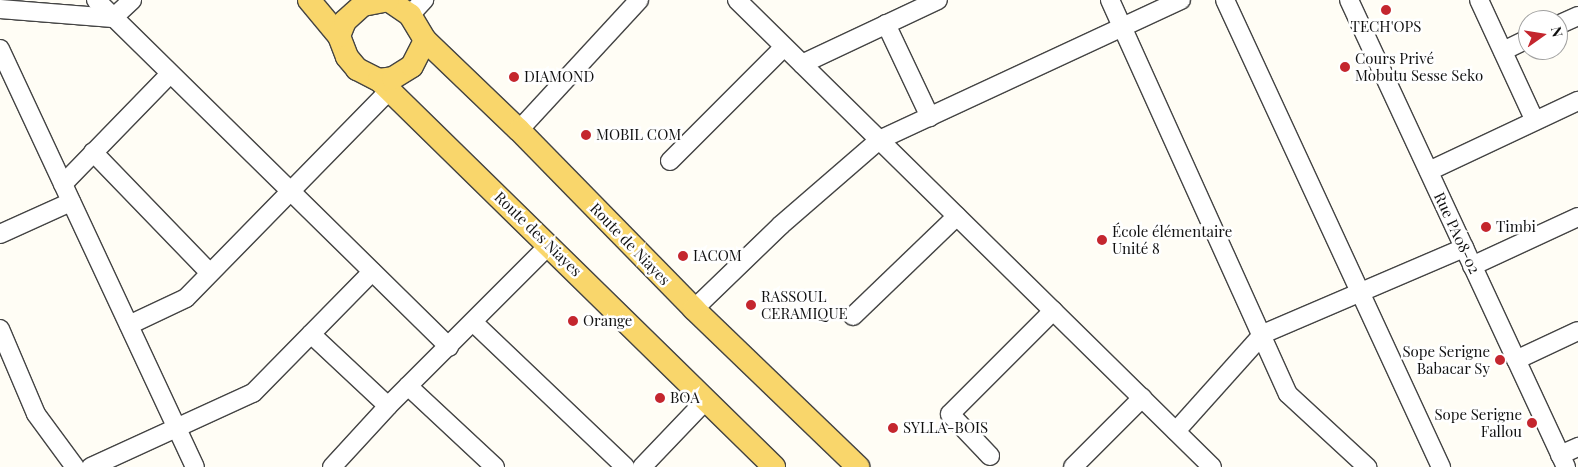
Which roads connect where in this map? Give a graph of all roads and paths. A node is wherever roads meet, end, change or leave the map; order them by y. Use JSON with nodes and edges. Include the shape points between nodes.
{"nodes":[{"id":1,"x":96,"y":0,"type":"edge"},
{"id":2,"x":132,"y":0,"type":"edge"},
{"id":3,"x":309,"y":0,"type":"edge"},
{"id":4,"x":388,"y":0,"type":"edge"},
{"id":5,"x":639,"y":0,"type":"edge"},
{"id":6,"x":737,"y":0,"type":"edge"},
{"id":7,"x":938,"y":0,"type":"edge"},
{"id":8,"x":1110,"y":0,"type":"edge"},
{"id":9,"x":1181,"y":0,"type":"edge"},
{"id":10,"x":1225,"y":0,"type":"edge"},
{"id":11,"x":1349,"y":0,"type":"edge"},
{"id":12,"x":1479,"y":0,"type":"edge"},
{"id":13,"x":417,"y":7,"type":"edge"},
{"id":14,"x":0,"y":9,"type":"edge"},
{"id":15,"x":113,"y":18,"type":"junction"},
{"id":16,"x":886,"y":24,"type":"junction"},
{"id":17,"x":1122,"y":28,"type":"junction"},
{"id":18,"x":339,"y":36,"type":"junction"},
{"id":19,"x":425,"y":40,"type":"junction"},
{"id":20,"x":1518,"y":44,"type":"edge"},
{"id":21,"x":784,"y":47,"type":"junction"},
{"id":22,"x":0,"y":49,"type":"edge"},
{"id":23,"x":1503,"y":51,"type":"junction"},
{"id":24,"x":802,"y":64,"type":"junction"},
{"id":25,"x":170,"y":74,"type":"junction"},
{"id":26,"x":383,"y":86,"type":"junction"},
{"id":27,"x":1578,"y":101,"type":"edge"},
{"id":28,"x":930,"y":117,"type":"junction"},
{"id":29,"x":1535,"y":121,"type":"junction"},
{"id":30,"x":519,"y":130,"type":"junction"},
{"id":31,"x":879,"y":140,"type":"junction"},
{"id":32,"x":93,"y":152,"type":"junction"},
{"id":33,"x":670,"y":161,"type":"dead end"},
{"id":34,"x":1429,"y":171,"type":"junction"},
{"id":35,"x":63,"y":184,"type":"junction"},
{"id":36,"x":290,"y":192,"type":"junction"},
{"id":37,"x":71,"y":202,"type":"junction"},
{"id":38,"x":957,"y":216,"type":"junction"},
{"id":39,"x":1578,"y":216,"type":"edge"},
{"id":40,"x":0,"y":234,"type":"edge"},
{"id":41,"x":549,"y":245,"type":"junction"},
{"id":42,"x":1464,"y":248,"type":"junction"},
{"id":43,"x":1472,"y":266,"type":"junction"},
{"id":44,"x":372,"y":272,"type":"junction"},
{"id":45,"x":210,"y":273,"type":"junction"},
{"id":46,"x":1360,"y":292,"type":"junction"},
{"id":47,"x":694,"y":309,"type":"junction"},
{"id":48,"x":1053,"y":311,"type":"junction"},
{"id":49,"x":853,"y":316,"type":"dead end"},
{"id":50,"x":472,"y":322,"type":"junction"},
{"id":51,"x":129,"y":325,"type":"junction"},
{"id":52,"x":0,"y":329,"type":"edge"},
{"id":53,"x":1578,"y":331,"type":"edge"},
{"id":54,"x":310,"y":334,"type":"junction"},
{"id":55,"x":1263,"y":334,"type":"junction"},
{"id":56,"x":449,"y":347,"type":"junction"},
{"id":57,"x":1516,"y":360,"type":"junction"},
{"id":58,"x":408,"y":386,"type":"junction"},
{"id":59,"x":1142,"y":398,"type":"junction"},
{"id":60,"x":706,"y":400,"type":"junction"},
{"id":61,"x":388,"y":406,"type":"junction"},
{"id":62,"x":176,"y":428,"type":"junction"},
{"id":63,"x":1176,"y":432,"type":"junction"},
{"id":64,"x":1578,"y":447,"type":"edge"},
{"id":65,"x":990,"y":456,"type":"dead end"},
{"id":66,"x":1563,"y":461,"type":"edge"},
{"id":67,"x":335,"y":466,"type":"edge"},
{"id":68,"x":75,"y":467,"type":"edge"},
{"id":69,"x":90,"y":467,"type":"edge"},
{"id":70,"x":194,"y":467,"type":"edge"},
{"id":71,"x":495,"y":467,"type":"edge"},
{"id":72,"x":624,"y":467,"type":"edge"},
{"id":73,"x":642,"y":467,"type":"edge"},
{"id":74,"x":774,"y":467,"type":"edge"},
{"id":75,"x":858,"y":467,"type":"edge"},
{"id":76,"x":1073,"y":467,"type":"edge"},
{"id":77,"x":1212,"y":467,"type":"edge"},
{"id":78,"x":1368,"y":467,"type":"edge"},
{"id":79,"x":1442,"y":467,"type":"edge"}],
"edges":[{"from":1,"to":15,"type":"street"},
{"from":2,"to":15,"type":"street"},
{"from":3,"to":18,"type":"main road","name":"Route des Niayes"},
{"from":4,"to":13,"type":"main road"},
{"from":4,"to":18,"type":"main road","via":[[363,5],[345,21]]},
{"from":5,"to":30,"type":"street"},
{"from":6,"to":21,"type":"street"},
{"from":7,"to":16,"type":"street"},
{"from":8,"to":17,"type":"street"},
{"from":9,"to":17,"type":"street"},
{"from":10,"to":46,"type":"street"},
{"from":11,"to":34,"type":"street","name":"Rue PA08-02"},
{"from":12,"to":23,"type":"street"},
{"from":13,"to":19,"type":"main road","name":"Route de Niayes"},
{"from":14,"to":15,"type":"street"},
{"from":15,"to":25,"type":"street"},
{"from":16,"to":24,"type":"street"},
{"from":16,"to":28,"type":"street"},
{"from":17,"to":28,"type":"street"},
{"from":17,"to":55,"type":"street"},
{"from":18,"to":26,"type":"main road","name":"Route des Niayes","via":[[347,57],[356,69]]},
{"from":19,"to":26,"type":"main road","via":[[412,66]]},
{"from":19,"to":30,"type":"main road","name":"Route de Niayes"},
{"from":20,"to":23,"type":"street"},
{"from":21,"to":24,"type":"street"},
{"from":21,"to":33,"type":"street"},
{"from":22,"to":35,"type":"street"},
{"from":23,"to":29,"type":"street"},
{"from":24,"to":31,"type":"street"},
{"from":25,"to":32,"type":"street"},
{"from":25,"to":36,"type":"street"},
{"from":26,"to":36,"type":"street"},
{"from":26,"to":41,"type":"main road","name":"Route des Niayes"},
{"from":27,"to":29,"type":"street"},
{"from":28,"to":31,"type":"street"},
{"from":29,"to":34,"type":"street"},
{"from":30,"to":47,"type":"main road","name":"Route de Niayes"},
{"from":31,"to":38,"type":"street"},
{"from":31,"to":47,"type":"street","via":[[781,225]]},
{"from":32,"to":35,"type":"street"},
{"from":32,"to":45,"type":"street"},
{"from":34,"to":42,"type":"street","name":"Rue PA08-02"},
{"from":35,"to":37,"type":"street"},
{"from":36,"to":44,"type":"street"},
{"from":36,"to":45,"type":"street"},
{"from":37,"to":40,"type":"street"},
{"from":37,"to":51,"type":"street"},
{"from":38,"to":48,"type":"street"},
{"from":38,"to":49,"type":"street"},
{"from":39,"to":43,"type":"street"},
{"from":41,"to":50,"type":"street"},
{"from":41,"to":60,"type":"main road","name":"Route des Niayes"},
{"from":42,"to":43,"type":"street","name":"Rue PA08-02"},
{"from":42,"to":46,"type":"street"},
{"from":43,"to":57,"type":"street","name":"Rue PA08-02"},
{"from":44,"to":54,"type":"street"},
{"from":44,"to":56,"type":"street"},
{"from":45,"to":51,"type":"street","via":[[186,298]]},
{"from":46,"to":55,"type":"street"},
{"from":46,"to":79,"type":"street"},
{"from":47,"to":75,"type":"main road","name":"Route de Niayes"},
{"from":48,"to":59,"type":"street"},
{"from":48,"to":65,"type":"street","via":[[950,414]]},
{"from":50,"to":56,"type":"street"},
{"from":50,"to":72,"type":"street"},
{"from":51,"to":62,"type":"street"},
{"from":52,"to":68,"type":"street","via":[[36,414]]},
{"from":53,"to":57,"type":"street"},
{"from":54,"to":61,"type":"street"},
{"from":54,"to":62,"type":"street","via":[[253,393]]},
{"from":55,"to":63,"type":"street"},
{"from":55,"to":78,"type":"street","via":[[1288,394]]},
{"from":56,"to":58,"type":"street"},
{"from":57,"to":66,"type":"street","name":"Rue PA08-02"},
{"from":58,"to":61,"type":"street"},
{"from":58,"to":71,"type":"street"},
{"from":59,"to":63,"type":"street"},
{"from":59,"to":76,"type":"street"},
{"from":60,"to":73,"type":"street"},
{"from":60,"to":74,"type":"main road","name":"Route des Niayes"},
{"from":61,"to":67,"type":"street"},
{"from":62,"to":69,"type":"street"},
{"from":62,"to":70,"type":"street"},
{"from":63,"to":77,"type":"street"},
{"from":64,"to":66,"type":"street"}]}
